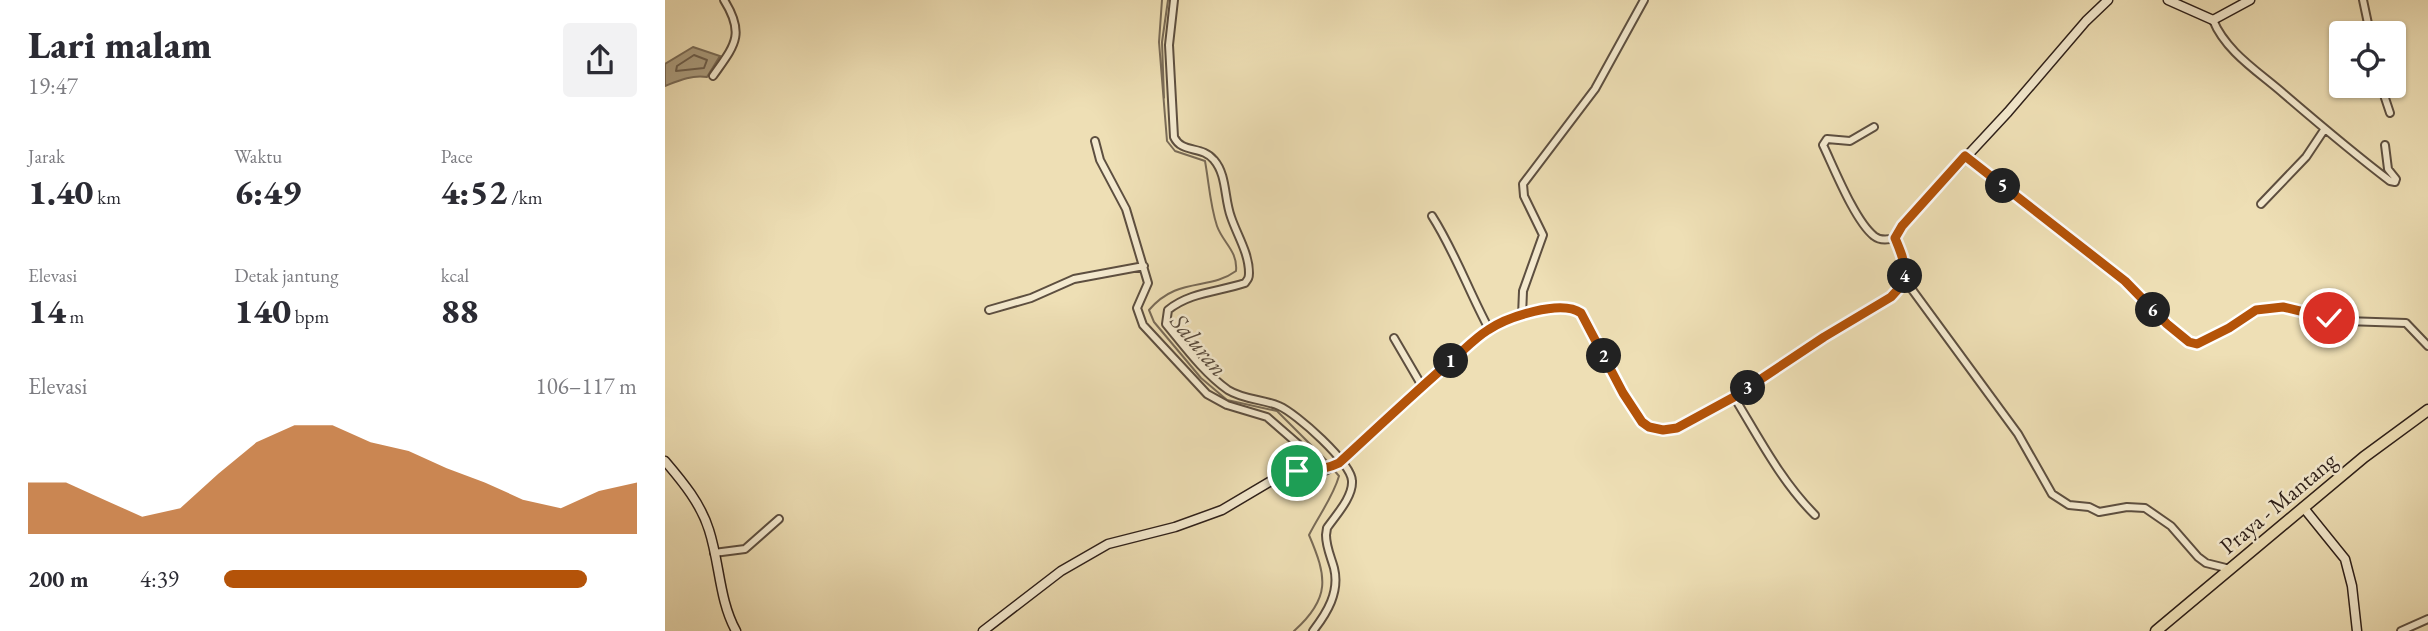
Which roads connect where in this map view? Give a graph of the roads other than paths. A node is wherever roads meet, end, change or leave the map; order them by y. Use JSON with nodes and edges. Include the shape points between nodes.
{"nodes":[{"id":1,"x":724,"y":0,"type":"edge"},
{"id":2,"x":1174,"y":0,"type":"edge"},
{"id":3,"x":1644,"y":0,"type":"edge"},
{"id":4,"x":2108,"y":0,"type":"edge"},
{"id":5,"x":2168,"y":0,"type":"edge"},
{"id":6,"x":2250,"y":0,"type":"edge"},
{"id":7,"x":2363,"y":0,"type":"edge"},
{"id":8,"x":2213,"y":20,"type":"junction"},
{"id":9,"x":2367,"y":21,"type":"edge"},
{"id":10,"x":713,"y":76,"type":"dead end"},
{"id":11,"x":2385,"y":98,"type":"edge"},
{"id":12,"x":2390,"y":113,"type":"dead end"},
{"id":13,"x":1874,"y":127,"type":"dead end"},
{"id":14,"x":2324,"y":130,"type":"junction"},
{"id":15,"x":1095,"y":141,"type":"dead end"},
{"id":16,"x":2385,"y":145,"type":"dead end"},
{"id":17,"x":1965,"y":156,"type":"junction"},
{"id":18,"x":2261,"y":204,"type":"dead end"},
{"id":19,"x":1432,"y":216,"type":"dead end"},
{"id":20,"x":1895,"y":238,"type":"junction"},
{"id":21,"x":1144,"y":266,"type":"junction"},
{"id":22,"x":1905,"y":280,"type":"junction"},
{"id":23,"x":989,"y":310,"type":"dead end"},
{"id":24,"x":1522,"y":316,"type":"junction"},
{"id":25,"x":1489,"y":329,"type":"junction"},
{"id":26,"x":1394,"y":338,"type":"dead end"},
{"id":27,"x":2428,"y":346,"type":"edge"},
{"id":28,"x":1422,"y":386,"type":"junction"},
{"id":29,"x":1734,"y":397,"type":"junction"},
{"id":30,"x":2428,"y":410,"type":"edge"},
{"id":31,"x":665,"y":461,"type":"edge"},
{"id":32,"x":1341,"y":462,"type":"junction"},
{"id":33,"x":1321,"y":469,"type":"junction"},
{"id":34,"x":2303,"y":507,"type":"junction"},
{"id":35,"x":1815,"y":515,"type":"dead end"},
{"id":36,"x":779,"y":519,"type":"dead end"},
{"id":37,"x":715,"y":553,"type":"junction"},
{"id":38,"x":2230,"y":569,"type":"junction"},
{"id":39,"x":2428,"y":619,"type":"edge"},
{"id":40,"x":736,"y":631,"type":"edge"},
{"id":41,"x":983,"y":631,"type":"edge"},
{"id":42,"x":1313,"y":631,"type":"edge"},
{"id":43,"x":2157,"y":631,"type":"edge"},
{"id":44,"x":2357,"y":631,"type":"edge"},
{"id":45,"x":2401,"y":631,"type":"edge"}],
"edges":[{"from":1,"to":10,"type":"street","via":[[737,30],[729,53]]},
{"from":2,"to":32,"type":"street","via":[[1169,45],[1174,137],[1183,148],[1207,154],[1221,172],[1249,274],[1245,283],[1178,302],[1168,310],[1166,324],[1198,363],[1229,390],[1280,406]]},
{"from":3,"to":24,"type":"street","via":[[1595,89],[1523,184],[1543,235],[1523,291]]},
{"from":4,"to":17,"type":"street"},
{"from":5,"to":8,"type":"street"},
{"from":6,"to":8,"type":"street"},
{"from":7,"to":9,"type":"street"},
{"from":8,"to":14,"type":"street","via":[[2234,51]]},
{"from":11,"to":12,"type":"street"},
{"from":13,"to":20,"type":"street","via":[[1855,139],[1827,139],[1823,145],[1849,201],[1873,236]]},
{"from":14,"to":16,"type":"street","via":[[2395,182]]},
{"from":14,"to":18,"type":"street"},
{"from":15,"to":21,"type":"street","via":[[1126,209]]},
{"from":17,"to":20,"type":"street"},
{"from":17,"to":27,"type":"street","via":[[2125,281],[2189,342],[2197,344],[2256,310],[2283,307],[2344,321],[2406,323]]},
{"from":19,"to":25,"type":"street"},
{"from":20,"to":22,"type":"street"},
{"from":21,"to":23,"type":"street","via":[[1074,279]]},
{"from":21,"to":33,"type":"street","via":[[1149,283],[1137,308],[1143,326],[1207,394],[1266,417]]},
{"from":22,"to":29,"type":"street","via":[[1891,297]]},
{"from":22,"to":38,"type":"street","via":[[2018,434],[2052,494],[2069,505],[2099,512],[2145,509],[2171,526],[2206,563]]},
{"from":24,"to":25,"type":"street"},
{"from":24,"to":29,"type":"street","via":[[1560,307],[1581,313],[1623,393],[1649,427],[1677,428]]},
{"from":25,"to":28,"type":"street"},
{"from":26,"to":28,"type":"street"},
{"from":28,"to":32,"type":"street"},
{"from":29,"to":35,"type":"street","via":[[1778,470]]},
{"from":30,"to":34,"type":"main road","name":"Praya - Mantang"},
{"from":31,"to":37,"type":"street","via":[[704,517]]},
{"from":32,"to":33,"type":"street"},
{"from":32,"to":42,"type":"street","via":[[1352,477],[1351,489],[1326,535],[1336,591]]},
{"from":33,"to":41,"type":"street","via":[[1276,478],[1212,514],[1108,544],[1061,571]]},
{"from":34,"to":38,"type":"main road","name":"Praya - Mantang"},
{"from":34,"to":44,"type":"street","via":[[2345,559]]},
{"from":36,"to":37,"type":"street","via":[[745,549]]},
{"from":37,"to":40,"type":"street","via":[[724,600]]},
{"from":38,"to":43,"type":"main road","name":"Praya - Mantang"},
{"from":39,"to":45,"type":"street"}]}
